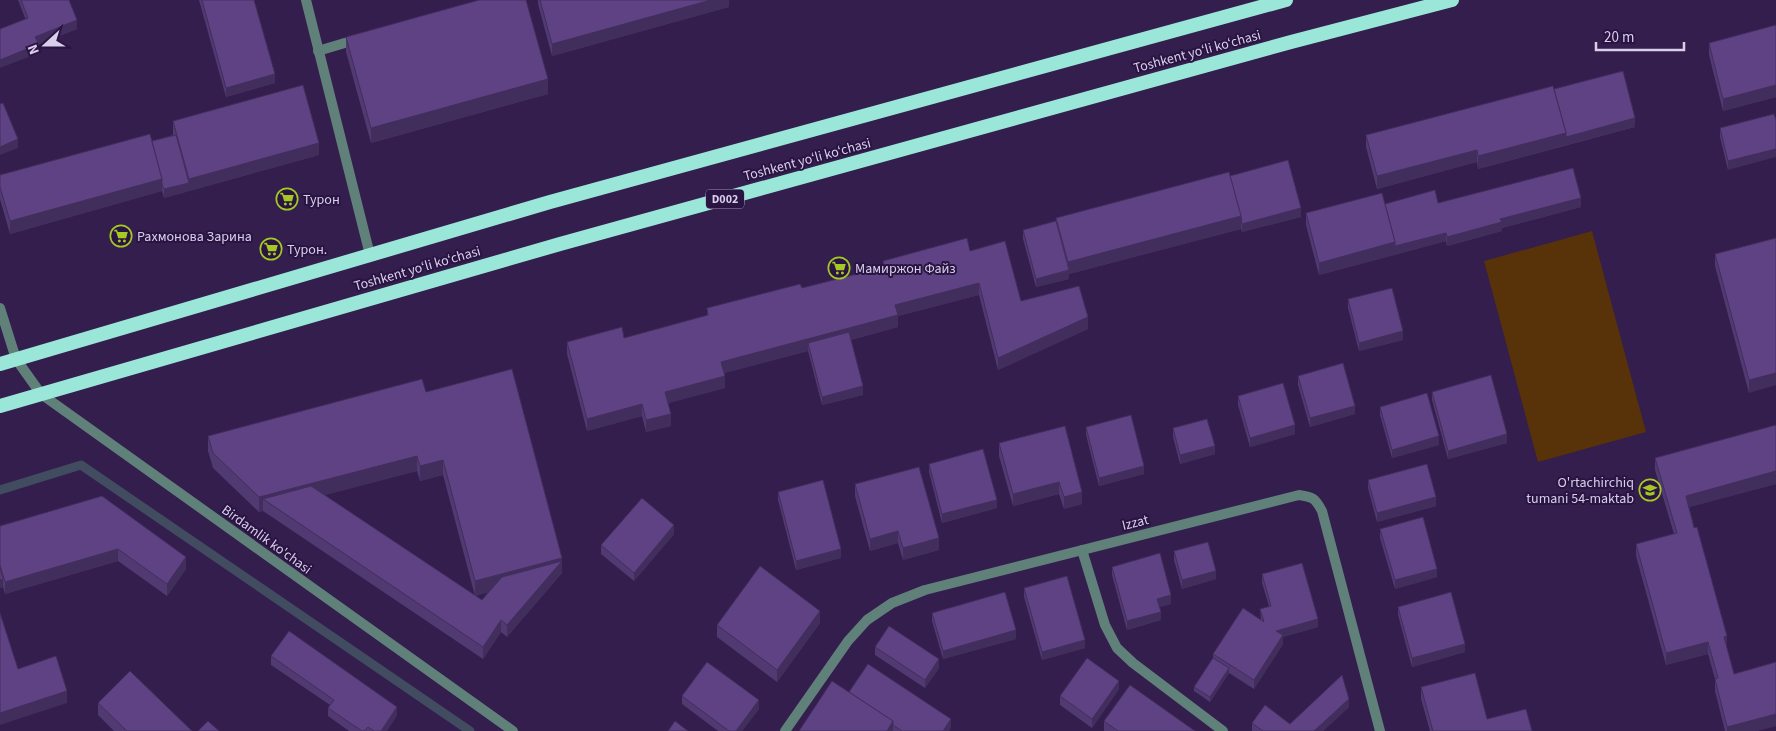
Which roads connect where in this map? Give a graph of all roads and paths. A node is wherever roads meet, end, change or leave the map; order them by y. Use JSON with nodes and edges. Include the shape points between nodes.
{"nodes":[{"id":1,"x":306,"y":0,"type":"edge"},
{"id":2,"x":1286,"y":0,"type":"edge"},
{"id":3,"x":1452,"y":0,"type":"edge"},
{"id":4,"x":366,"y":36,"type":"edge"},
{"id":5,"x":318,"y":51,"type":"junction"},
{"id":6,"x":370,"y":255,"type":"junction"},
{"id":7,"x":0,"y":308,"type":"edge"},
{"id":8,"x":16,"y":359,"type":"junction"},
{"id":9,"x":0,"y":364,"type":"edge"},
{"id":10,"x":41,"y":394,"type":"junction"},
{"id":11,"x":0,"y":406,"type":"edge"},
{"id":12,"x":1082,"y":550,"type":"junction"},
{"id":13,"x":513,"y":731,"type":"edge"},
{"id":14,"x":785,"y":731,"type":"edge"},
{"id":15,"x":1223,"y":731,"type":"edge"},
{"id":16,"x":1379,"y":731,"type":"edge"}],
"edges":[{"from":1,"to":5,"type":"street"},
{"from":2,"to":6,"type":"highway","name":"Toshkent yo‘li ko‘chasi","via":[[550,202]]},
{"from":3,"to":10,"type":"highway","name":"Toshkent yo‘li ko‘chasi","number":"D002","via":[[570,241]]},
{"from":4,"to":5,"type":"street"},
{"from":5,"to":6,"type":"street"},
{"from":6,"to":8,"type":"highway","name":"Toshkent yo‘li ko‘chasi"},
{"from":7,"to":8,"type":"street","name":"Birdamlik ko'chasi"},
{"from":8,"to":9,"type":"highway","name":"Toshkent yo‘li ko‘chasi"},
{"from":8,"to":10,"type":"street","name":"Birdamlik ko'chasi"},
{"from":10,"to":11,"type":"highway","name":"Toshkent yo‘li ko‘chasi","number":"D002"},
{"from":10,"to":13,"type":"street","name":"Birdamlik ko'chasi"},
{"from":12,"to":14,"type":"street","name":"Izzat","via":[[925,590],[892,603],[867,620],[848,641]]},
{"from":12,"to":15,"type":"street","via":[[1105,625],[1117,648]]},
{"from":12,"to":16,"type":"street","name":"Izzat","via":[[1298,496],[1316,500],[1322,511]]}]}
